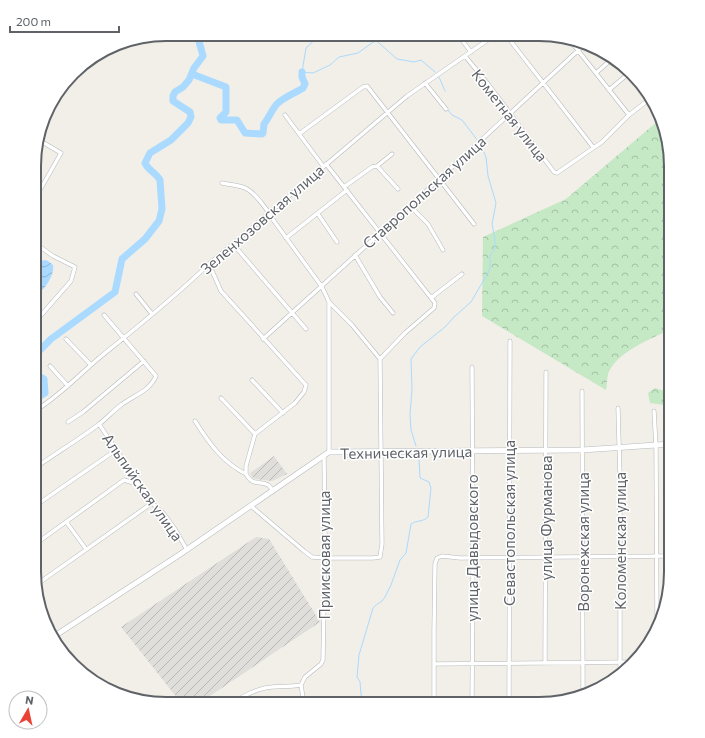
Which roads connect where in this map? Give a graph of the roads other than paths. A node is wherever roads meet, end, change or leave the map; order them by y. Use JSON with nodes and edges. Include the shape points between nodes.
{"nodes":[{"id":1,"x":463,"y":41,"type":"edge"},
{"id":2,"x":487,"y":41,"type":"edge"},
{"id":3,"x":511,"y":41,"type":"edge"},
{"id":4,"x":573,"y":45,"type":"edge"},
{"id":5,"x":580,"y":48,"type":"edge"},
{"id":6,"x":577,"y":51,"type":"junction"},
{"id":7,"x":471,"y":52,"type":"junction"},
{"id":8,"x":465,"y":56,"type":"junction"},
{"id":9,"x":608,"y":62,"type":"edge"},
{"id":10,"x":596,"y":73,"type":"junction"},
{"id":11,"x":627,"y":76,"type":"edge"},
{"id":12,"x":544,"y":82,"type":"junction"},
{"id":13,"x":425,"y":83,"type":"junction"},
{"id":14,"x":609,"y":90,"type":"junction"},
{"id":15,"x":646,"y":102,"type":"edge"},
{"id":16,"x":446,"y":109,"type":"dead end"},
{"id":17,"x":388,"y":113,"type":"junction"},
{"id":18,"x":510,"y":114,"type":"junction"},
{"id":19,"x":285,"y":115,"type":"dead end"},
{"id":20,"x":629,"y":115,"type":"junction"},
{"id":21,"x":299,"y":134,"type":"junction"},
{"id":22,"x":43,"y":142,"type":"edge"},
{"id":23,"x":593,"y":147,"type":"junction"},
{"id":24,"x":392,"y":154,"type":"dead end"},
{"id":25,"x":324,"y":165,"type":"junction"},
{"id":26,"x":377,"y":166,"type":"junction"},
{"id":27,"x":438,"y":179,"type":"junction"},
{"id":28,"x":222,"y":183,"type":"dead end"},
{"id":29,"x":344,"y":187,"type":"junction"},
{"id":30,"x":41,"y":188,"type":"edge"},
{"id":31,"x":398,"y":189,"type":"dead end"},
{"id":32,"x":347,"y":190,"type":"junction"},
{"id":33,"x":410,"y":206,"type":"junction"},
{"id":34,"x":270,"y":213,"type":"junction"},
{"id":35,"x":318,"y":214,"type":"junction"},
{"id":36,"x":474,"y":224,"type":"dead end"},
{"id":37,"x":379,"y":233,"type":"junction"},
{"id":38,"x":286,"y":238,"type":"junction"},
{"id":39,"x":337,"y":242,"type":"dead end"},
{"id":40,"x":233,"y":244,"type":"junction"},
{"id":41,"x":41,"y":248,"type":"edge"},
{"id":42,"x":443,"y":250,"type":"dead end"},
{"id":43,"x":355,"y":255,"type":"junction"},
{"id":44,"x":209,"y":264,"type":"junction"},
{"id":45,"x":462,"y":274,"type":"dead end"},
{"id":46,"x":322,"y":287,"type":"junction"},
{"id":47,"x":136,"y":294,"type":"dead end"},
{"id":48,"x":431,"y":298,"type":"junction"},
{"id":49,"x":329,"y":302,"type":"junction"},
{"id":50,"x":293,"y":313,"type":"junction"},
{"id":51,"x":393,"y":313,"type":"dead end"},
{"id":52,"x":152,"y":314,"type":"junction"},
{"id":53,"x":41,"y":315,"type":"edge"},
{"id":54,"x":104,"y":315,"type":"dead end"},
{"id":55,"x":306,"y":329,"type":"dead end"},
{"id":56,"x":124,"y":338,"type":"junction"},
{"id":57,"x":66,"y":339,"type":"dead end"},
{"id":58,"x":263,"y":339,"type":"junction"},
{"id":59,"x":510,"y":341,"type":"dead end"},
{"id":60,"x":380,"y":359,"type":"junction"},
{"id":61,"x":144,"y":361,"type":"junction"},
{"id":62,"x":91,"y":365,"type":"junction"},
{"id":63,"x":50,"y":366,"type":"dead end"},
{"id":64,"x":472,"y":367,"type":"dead end"},
{"id":65,"x":546,"y":372,"type":"dead end"},
{"id":66,"x":252,"y":380,"type":"dead end"},
{"id":67,"x":68,"y":386,"type":"junction"},
{"id":68,"x":582,"y":391,"type":"dead end"},
{"id":69,"x":221,"y":398,"type":"dead end"},
{"id":70,"x":41,"y":406,"type":"edge"},
{"id":71,"x":618,"y":408,"type":"dead end"},
{"id":72,"x":654,"y":411,"type":"dead end"},
{"id":73,"x":283,"y":413,"type":"junction"},
{"id":74,"x":68,"y":422,"type":"dead end"},
{"id":75,"x":195,"y":422,"type":"dead end"},
{"id":76,"x":99,"y":424,"type":"junction"},
{"id":77,"x":255,"y":434,"type":"junction"},
{"id":78,"x":664,"y":445,"type":"edge"},
{"id":79,"x":656,"y":446,"type":"junction"},
{"id":80,"x":619,"y":448,"type":"junction"},
{"id":81,"x":116,"y":450,"type":"junction"},
{"id":82,"x":509,"y":450,"type":"junction"},
{"id":83,"x":546,"y":450,"type":"junction"},
{"id":84,"x":582,"y":450,"type":"junction"},
{"id":85,"x":472,"y":451,"type":"junction"},
{"id":86,"x":381,"y":452,"type":"junction"},
{"id":87,"x":326,"y":454,"type":"junction"},
{"id":88,"x":41,"y":464,"type":"edge"},
{"id":89,"x":246,"y":474,"type":"junction"},
{"id":90,"x":140,"y":486,"type":"junction"},
{"id":91,"x":273,"y":490,"type":"junction"},
{"id":92,"x":41,"y":502,"type":"edge"},
{"id":93,"x":152,"y":503,"type":"junction"},
{"id":94,"x":251,"y":506,"type":"junction"},
{"id":95,"x":67,"y":523,"type":"junction"},
{"id":96,"x":41,"y":540,"type":"edge"},
{"id":97,"x":86,"y":548,"type":"junction"},
{"id":98,"x":187,"y":550,"type":"junction"},
{"id":99,"x":657,"y":556,"type":"junction"},
{"id":100,"x":664,"y":556,"type":"edge"},
{"id":101,"x":509,"y":557,"type":"junction"},
{"id":102,"x":546,"y":557,"type":"junction"},
{"id":103,"x":583,"y":557,"type":"junction"},
{"id":104,"x":620,"y":557,"type":"junction"},
{"id":105,"x":324,"y":558,"type":"junction"},
{"id":106,"x":473,"y":558,"type":"junction"},
{"id":107,"x":41,"y":581,"type":"edge"},
{"id":108,"x":658,"y":612,"type":"edge"},
{"id":109,"x":57,"y":634,"type":"edge"},
{"id":110,"x":620,"y":662,"type":"junction"},
{"id":111,"x":627,"y":662,"type":"edge"},
{"id":112,"x":546,"y":663,"type":"junction"},
{"id":113,"x":583,"y":663,"type":"junction"},
{"id":114,"x":434,"y":664,"type":"junction"},
{"id":115,"x":472,"y":664,"type":"junction"},
{"id":116,"x":510,"y":664,"type":"junction"},
{"id":117,"x":620,"y":668,"type":"edge"},
{"id":118,"x":301,"y":685,"type":"junction"},
{"id":119,"x":583,"y":688,"type":"edge"},
{"id":120,"x":242,"y":697,"type":"edge"},
{"id":121,"x":303,"y":697,"type":"edge"},
{"id":122,"x":434,"y":697,"type":"edge"},
{"id":123,"x":472,"y":697,"type":"edge"},
{"id":124,"x":509,"y":697,"type":"edge"}],
"edges":[{"from":1,"to":7,"type":"street","name":"Кометная улица"},
{"from":2,"to":7,"type":"street","name":"Зеленхозовская улица"},
{"from":3,"to":12,"type":"street"},
{"from":4,"to":6,"type":"street"},
{"from":5,"to":6,"type":"street","name":"Ставропольская улица"},
{"from":6,"to":10,"type":"street"},
{"from":6,"to":12,"type":"street","name":"Ставропольская улица"},
{"from":7,"to":8,"type":"street","name":"Зеленхозовская улица"},
{"from":8,"to":13,"type":"street","name":"Зеленхозовская улица"},
{"from":8,"to":18,"type":"street","name":"Кометная улица"},
{"from":9,"to":10,"type":"street"},
{"from":10,"to":14,"type":"street"},
{"from":11,"to":14,"type":"street"},
{"from":12,"to":18,"type":"street","name":"Ставропольская улица"},
{"from":12,"to":23,"type":"street"},
{"from":13,"to":16,"type":"street"},
{"from":13,"to":17,"type":"street","name":"Зеленхозовская улица"},
{"from":14,"to":20,"type":"street"},
{"from":15,"to":20,"type":"street"},
{"from":17,"to":21,"type":"street","via":[[370,88],[363,86]]},
{"from":17,"to":25,"type":"street","name":"Зеленхозовская улица"},
{"from":17,"to":27,"type":"street"},
{"from":18,"to":23,"type":"street","name":"Кометная улица","via":[[554,172],[560,172]]},
{"from":18,"to":27,"type":"street","name":"Ставропольская улица"},
{"from":19,"to":21,"type":"street"},
{"from":20,"to":23,"type":"street","via":[[602,142]]},
{"from":21,"to":25,"type":"street"},
{"from":22,"to":30,"type":"street","via":[[61,153]]},
{"from":24,"to":26,"type":"street"},
{"from":25,"to":29,"type":"street"},
{"from":25,"to":34,"type":"street","name":"Зеленхозовская улица"},
{"from":26,"to":29,"type":"street"},
{"from":26,"to":31,"type":"street"},
{"from":27,"to":33,"type":"street","name":"Ставропольская улица"},
{"from":27,"to":36,"type":"street"},
{"from":28,"to":34,"type":"street","via":[[247,189]]},
{"from":29,"to":32,"type":"street"},
{"from":32,"to":35,"type":"street"},
{"from":32,"to":37,"type":"street"},
{"from":33,"to":37,"type":"street","name":"Ставропольская улица"},
{"from":33,"to":42,"type":"street","via":[[428,224]]},
{"from":34,"to":38,"type":"street"},
{"from":34,"to":40,"type":"street","name":"Зеленхозовская улица"},
{"from":35,"to":38,"type":"street"},
{"from":35,"to":39,"type":"street"},
{"from":37,"to":43,"type":"street","name":"Ставропольская улица"},
{"from":37,"to":48,"type":"street"},
{"from":38,"to":46,"type":"street"},
{"from":40,"to":44,"type":"street","name":"Зеленхозовская улица"},
{"from":40,"to":50,"type":"street"},
{"from":41,"to":53,"type":"street","via":[[75,267],[71,281]]},
{"from":43,"to":46,"type":"street","name":"Ставропольская улица"},
{"from":43,"to":51,"type":"street","via":[[380,297]]},
{"from":44,"to":52,"type":"street","name":"Зеленхозовская улица"},
{"from":44,"to":58,"type":"street","via":[[221,291]]},
{"from":45,"to":48,"type":"street"},
{"from":46,"to":49,"type":"street"},
{"from":46,"to":50,"type":"street","name":"Ставропольская улица"},
{"from":47,"to":52,"type":"street"},
{"from":48,"to":60,"type":"street","via":[[435,303],[434,308]]},
{"from":49,"to":60,"type":"street"},
{"from":49,"to":87,"type":"street","name":"Приисковая улица"},
{"from":50,"to":55,"type":"street"},
{"from":50,"to":58,"type":"street","name":"Ставропольская улица"},
{"from":52,"to":56,"type":"street","name":"Зеленхозовская улица"},
{"from":54,"to":56,"type":"street"},
{"from":56,"to":61,"type":"street"},
{"from":56,"to":62,"type":"street","name":"Зеленхозовская улица"},
{"from":57,"to":62,"type":"street"},
{"from":58,"to":73,"type":"street","via":[[306,385],[304,392]]},
{"from":59,"to":82,"type":"street","name":"Севастопольская улица"},
{"from":60,"to":86,"type":"street"},
{"from":61,"to":74,"type":"street"},
{"from":61,"to":76,"type":"street","via":[[156,376],[153,383]]},
{"from":62,"to":67,"type":"street","name":"Зеленхозовская улица"},
{"from":63,"to":67,"type":"street"},
{"from":64,"to":85,"type":"street","name":"улица Давыдовского"},
{"from":65,"to":83,"type":"street","name":"улица Фурманова"},
{"from":66,"to":73,"type":"street"},
{"from":67,"to":70,"type":"street","name":"Зеленхозовская улица"},
{"from":68,"to":84,"type":"street","name":"Воронежская улица"},
{"from":69,"to":77,"type":"street"},
{"from":71,"to":80,"type":"street","name":"Коломенская улица"},
{"from":72,"to":79,"type":"street"},
{"from":73,"to":77,"type":"street"},
{"from":75,"to":89,"type":"street","via":[[226,461]]},
{"from":76,"to":81,"type":"street","name":"Альпийская улица"},
{"from":76,"to":88,"type":"street"},
{"from":77,"to":89,"type":"street"},
{"from":78,"to":79,"type":"street","name":"Техническая улица"},
{"from":79,"to":80,"type":"street","name":"Техническая улица"},
{"from":79,"to":99,"type":"street"},
{"from":80,"to":84,"type":"street","name":"Техническая улица"},
{"from":80,"to":104,"type":"street","name":"Коломенская улица"},
{"from":81,"to":90,"type":"street","name":"Альпийская улица"},
{"from":81,"to":92,"type":"street"},
{"from":82,"to":83,"type":"street","name":"Техническая улица"},
{"from":82,"to":85,"type":"street","name":"Техническая улица"},
{"from":82,"to":101,"type":"street","name":"Севастопольская улица"},
{"from":83,"to":84,"type":"street","name":"Техническая улица"},
{"from":83,"to":102,"type":"street","name":"улица Фурманова"},
{"from":84,"to":103,"type":"street","name":"Воронежская улица"},
{"from":85,"to":86,"type":"street","name":"Техническая улица"},
{"from":85,"to":106,"type":"street","name":"улица Давыдовского"},
{"from":86,"to":87,"type":"street","name":"Техническая улица"},
{"from":86,"to":105,"type":"street","via":[[380,557]]},
{"from":87,"to":91,"type":"street","name":"Техническая улица"},
{"from":87,"to":105,"type":"street","name":"Приисковая улица"},
{"from":89,"to":91,"type":"street","via":[[252,481],[268,485]]},
{"from":90,"to":93,"type":"street","name":"Альпийская улица"},
{"from":90,"to":95,"type":"street","via":[[124,480]]},
{"from":91,"to":94,"type":"street","name":"Техническая улица"},
{"from":93,"to":97,"type":"street"},
{"from":93,"to":98,"type":"street","name":"Альпийская улица","via":[[164,514]]},
{"from":94,"to":98,"type":"street","name":"Техническая улица"},
{"from":94,"to":105,"type":"street","via":[[308,555]]},
{"from":95,"to":96,"type":"street"},
{"from":95,"to":97,"type":"street"},
{"from":97,"to":107,"type":"street"},
{"from":98,"to":109,"type":"street","name":"Техническая улица"},
{"from":99,"to":100,"type":"street"},
{"from":99,"to":104,"type":"street"},
{"from":99,"to":108,"type":"street"},
{"from":101,"to":102,"type":"street"},
{"from":101,"to":106,"type":"street"},
{"from":101,"to":116,"type":"street","name":"Севастопольская улица"},
{"from":102,"to":103,"type":"street"},
{"from":102,"to":112,"type":"street","name":"улица Фурманова"},
{"from":103,"to":104,"type":"street"},
{"from":103,"to":113,"type":"street","name":"Воронежская улица"},
{"from":104,"to":110,"type":"street","name":"Коломенская улица"},
{"from":105,"to":118,"type":"street","name":"Приисковая улица","via":[[324,656],[321,664],[305,677]]},
{"from":106,"to":114,"type":"street","via":[[437,558]]},
{"from":106,"to":115,"type":"street","name":"улица Давыдовского"},
{"from":110,"to":111,"type":"street"},
{"from":110,"to":113,"type":"street"},
{"from":110,"to":117,"type":"street","name":"Коломенская улица"},
{"from":112,"to":113,"type":"street"},
{"from":112,"to":116,"type":"street"},
{"from":113,"to":119,"type":"street","name":"Воронежская улица"},
{"from":114,"to":115,"type":"street"},
{"from":114,"to":122,"type":"street"},
{"from":115,"to":116,"type":"street"},
{"from":115,"to":123,"type":"street","name":"улица Давыдовского"},
{"from":116,"to":124,"type":"street","name":"Севастопольская улица"},
{"from":118,"to":120,"type":"street","via":[[270,686]]},
{"from":118,"to":121,"type":"street"}]}
